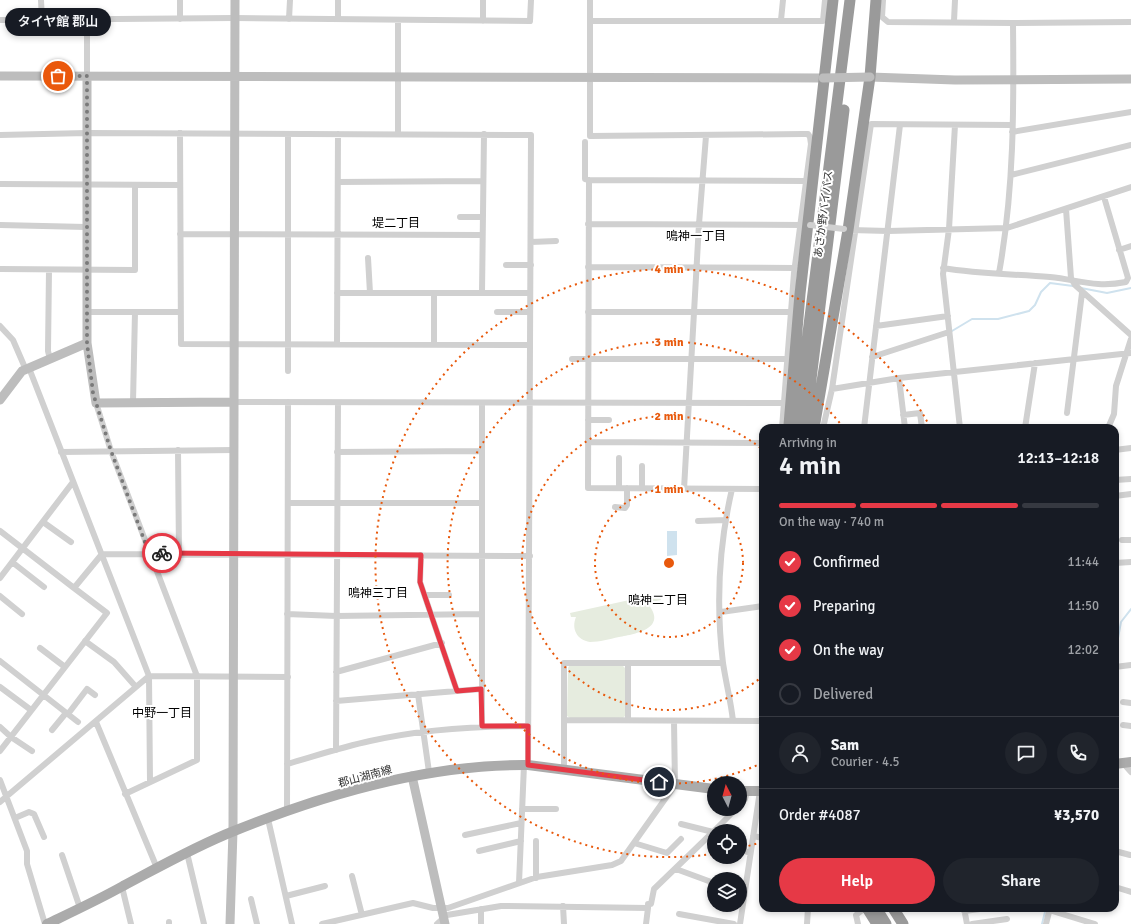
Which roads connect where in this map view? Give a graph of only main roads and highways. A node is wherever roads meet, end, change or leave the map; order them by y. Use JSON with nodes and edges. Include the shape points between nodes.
{"nodes":[{"id":1,"x":833,"y":0,"type":"edge"},
{"id":2,"x":850,"y":0,"type":"edge"},
{"id":3,"x":857,"y":0,"type":"edge"},
{"id":4,"x":876,"y":0,"type":"edge"},
{"id":5,"x":789,"y":424,"type":"edge"},
{"id":6,"x":797,"y":424,"type":"edge"},
{"id":7,"x":805,"y":424,"type":"edge"},
{"id":8,"x":815,"y":424,"type":"edge"},
{"id":9,"x":707,"y":788,"type":"edge"},
{"id":10,"x":759,"y":791,"type":"edge"},
{"id":11,"x":747,"y":792,"type":"edge"},
{"id":12,"x":869,"y":912,"type":"edge"},
{"id":13,"x":878,"y":912,"type":"edge"},
{"id":14,"x":889,"y":912,"type":"edge"},
{"id":15,"x":896,"y":912,"type":"edge"},
{"id":16,"x":46,"y":924,"type":"edge"},
{"id":17,"x":877,"y":924,"type":"edge"},
{"id":18,"x":886,"y":924,"type":"edge"},
{"id":19,"x":896,"y":924,"type":"edge"},
{"id":20,"x":903,"y":924,"type":"edge"}],
"edges":[{"from":1,"to":5,"type":"highway","via":[[806,225]]},
{"from":2,"to":6,"type":"highway","name":"あさか野バイパス"},
{"from":3,"to":7,"type":"highway","name":"あさか野バイパス"},
{"from":4,"to":8,"type":"highway","via":[[870,77],[849,230]]},
{"from":9,"to":16,"type":"main road","name":"郡山湖南線","via":[[526,765],[428,772],[287,812],[233,831]]},
{"from":10,"to":11,"type":"main road"},
{"from":12,"to":17,"type":"highway"},
{"from":13,"to":18,"type":"highway"},
{"from":14,"to":19,"type":"highway"},
{"from":15,"to":20,"type":"highway"}]}
